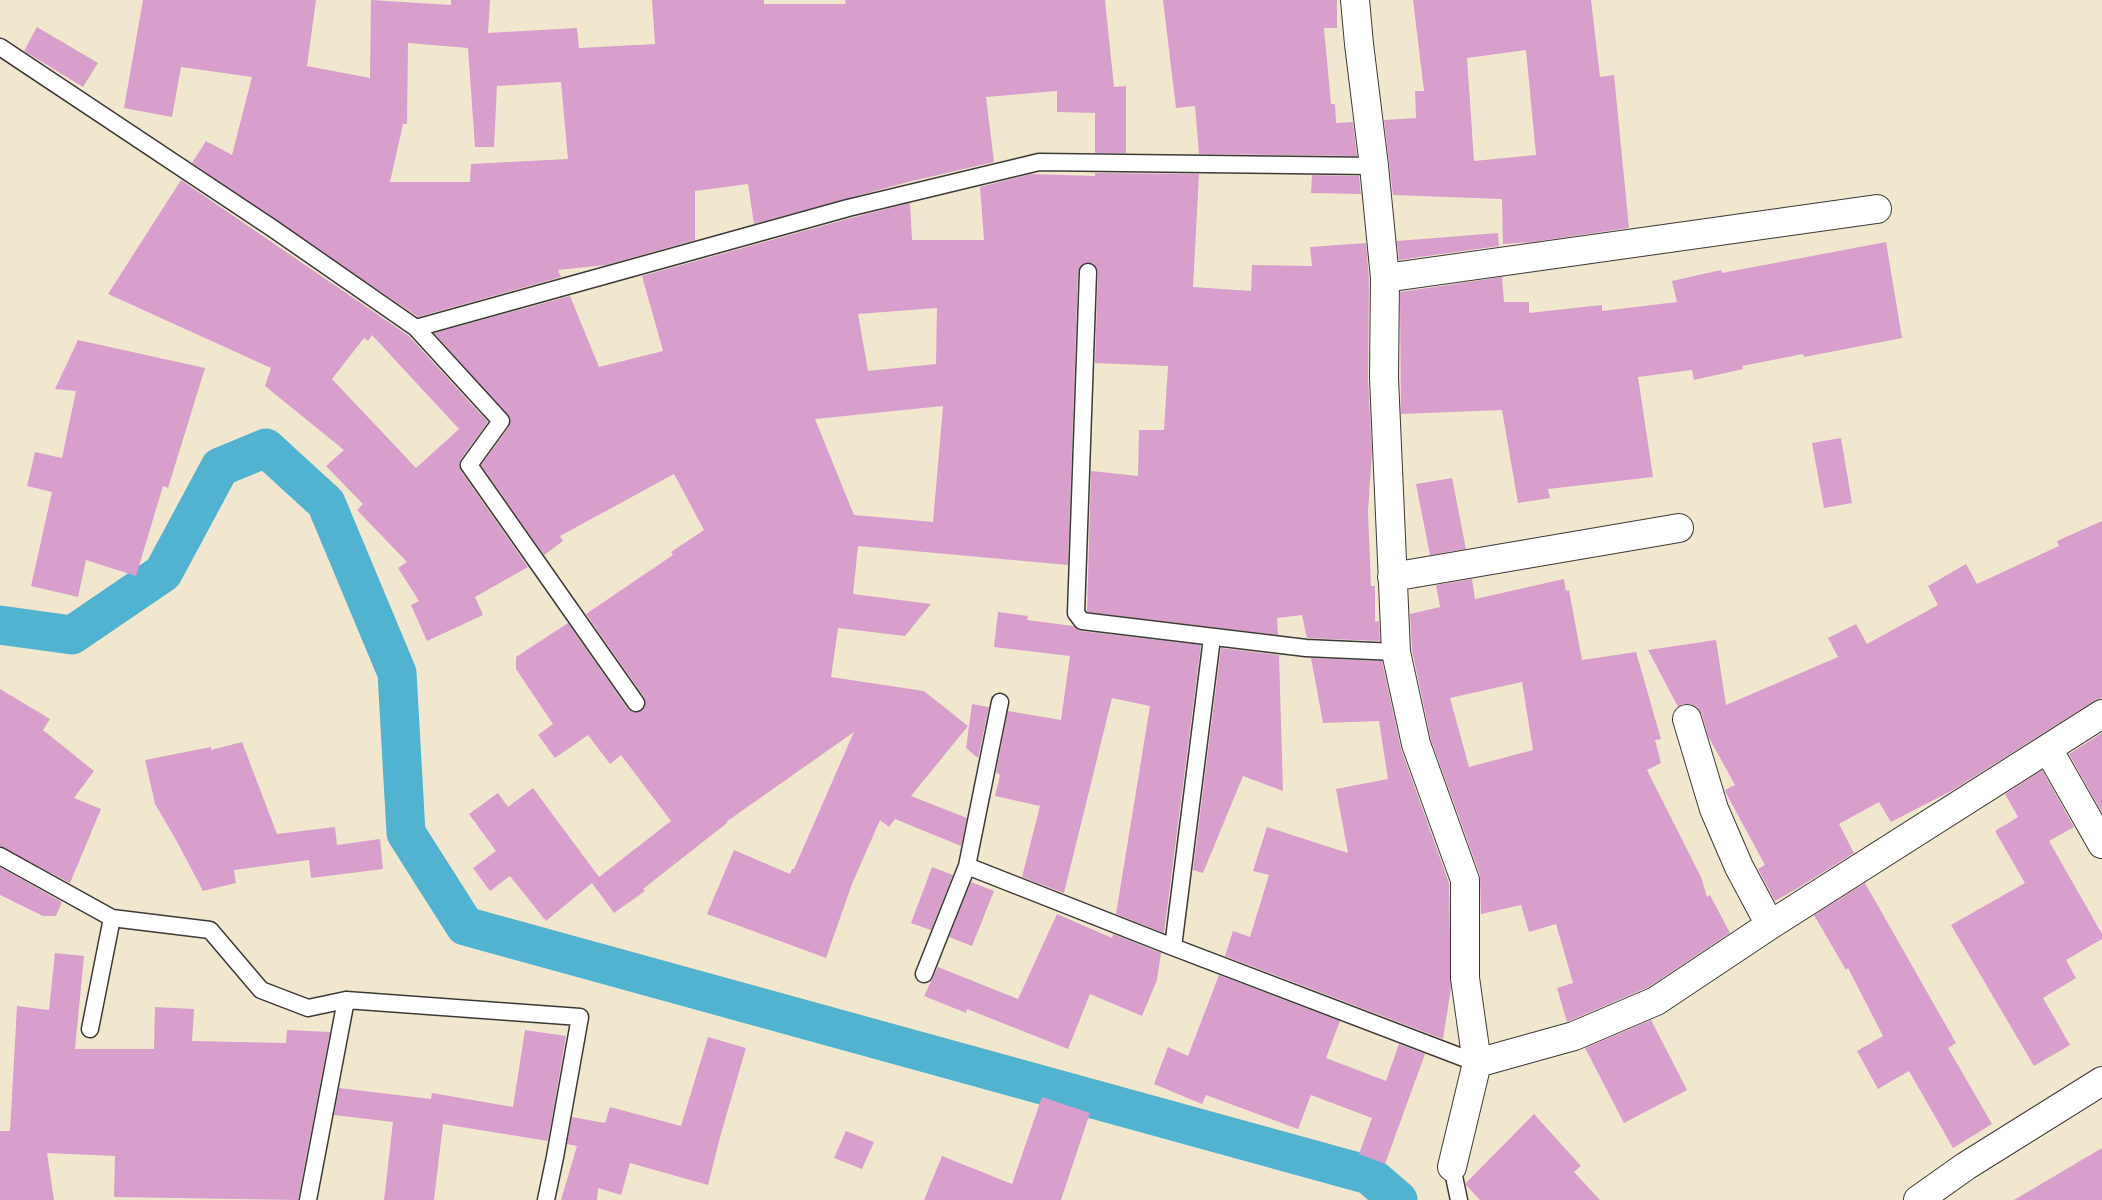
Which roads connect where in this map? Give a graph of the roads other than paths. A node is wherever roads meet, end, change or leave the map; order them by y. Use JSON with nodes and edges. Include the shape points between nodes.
{"nodes":[{"id":1,"x":1355,"y":0,"type":"edge"},
{"id":2,"x":0,"y":47,"type":"edge"},
{"id":3,"x":1374,"y":166,"type":"junction"},
{"id":4,"x":1877,"y":209,"type":"dead end"},
{"id":5,"x":1088,"y":272,"type":"dead end"},
{"id":6,"x":1384,"y":278,"type":"junction"},
{"id":7,"x":416,"y":328,"type":"junction"},
{"id":8,"x":1679,"y":528,"type":"dead end"},
{"id":9,"x":1392,"y":577,"type":"junction"},
{"id":10,"x":1212,"y":638,"type":"junction"},
{"id":11,"x":1396,"y":652,"type":"junction"},
{"id":12,"x":1000,"y":702,"type":"dead end"},
{"id":13,"x":636,"y":703,"type":"dead end"},
{"id":14,"x":2102,"y":714,"type":"edge"},
{"id":15,"x":1687,"y":719,"type":"dead end"},
{"id":16,"x":2048,"y":749,"type":"junction"},
{"id":17,"x":2102,"y":844,"type":"edge"},
{"id":18,"x":0,"y":856,"type":"edge"},
{"id":19,"x":967,"y":866,"type":"junction"},
{"id":20,"x":112,"y":918,"type":"junction"},
{"id":21,"x":1770,"y":925,"type":"junction"},
{"id":22,"x":1173,"y":947,"type":"junction"},
{"id":23,"x":924,"y":974,"type":"dead end"},
{"id":24,"x":346,"y":1000,"type":"junction"},
{"id":25,"x":90,"y":1029,"type":"dead end"},
{"id":26,"x":1477,"y":1063,"type":"junction"},
{"id":27,"x":2102,"y":1081,"type":"edge"},
{"id":28,"x":1452,"y":1167,"type":"joint"},
{"id":29,"x":308,"y":1200,"type":"edge"},
{"id":30,"x":546,"y":1200,"type":"edge"},
{"id":31,"x":1459,"y":1200,"type":"edge"},
{"id":32,"x":1918,"y":1200,"type":"edge"}],
"edges":[{"from":1,"to":3,"type":"street"},
{"from":2,"to":7,"type":"lane"},
{"from":3,"to":6,"type":"street"},
{"from":3,"to":7,"type":"lane","via":[[1039,162],[848,208]]},
{"from":4,"to":6,"type":"street"},
{"from":5,"to":10,"type":"lane","via":[[1076,613],[1082,621]]},
{"from":6,"to":9,"type":"street","via":[[1384,378]]},
{"from":7,"to":13,"type":"lane","via":[[501,421],[469,465]]},
{"from":8,"to":9,"type":"street"},
{"from":9,"to":11,"type":"street"},
{"from":10,"to":11,"type":"lane","via":[[1306,648]]},
{"from":10,"to":22,"type":"lane"},
{"from":11,"to":26,"type":"street","via":[[1416,744],[1465,880],[1466,978]]},
{"from":12,"to":19,"type":"lane"},
{"from":14,"to":16,"type":"street"},
{"from":15,"to":21,"type":"street","via":[[1714,809],[1739,867]]},
{"from":16,"to":17,"type":"street"},
{"from":16,"to":21,"type":"street"},
{"from":18,"to":20,"type":"lane"},
{"from":19,"to":22,"type":"lane"},
{"from":19,"to":23,"type":"lane"},
{"from":20,"to":24,"type":"lane","via":[[210,930],[261,990],[308,1008]]},
{"from":20,"to":25,"type":"lane"},
{"from":21,"to":26,"type":"street","via":[[1656,1000],[1574,1036]]},
{"from":22,"to":26,"type":"lane"},
{"from":24,"to":29,"type":"lane"},
{"from":24,"to":30,"type":"lane","via":[[580,1017]]},
{"from":26,"to":28,"type":"street"},
{"from":27,"to":32,"type":"street"},
{"from":28,"to":31,"type":"lane"}]}
